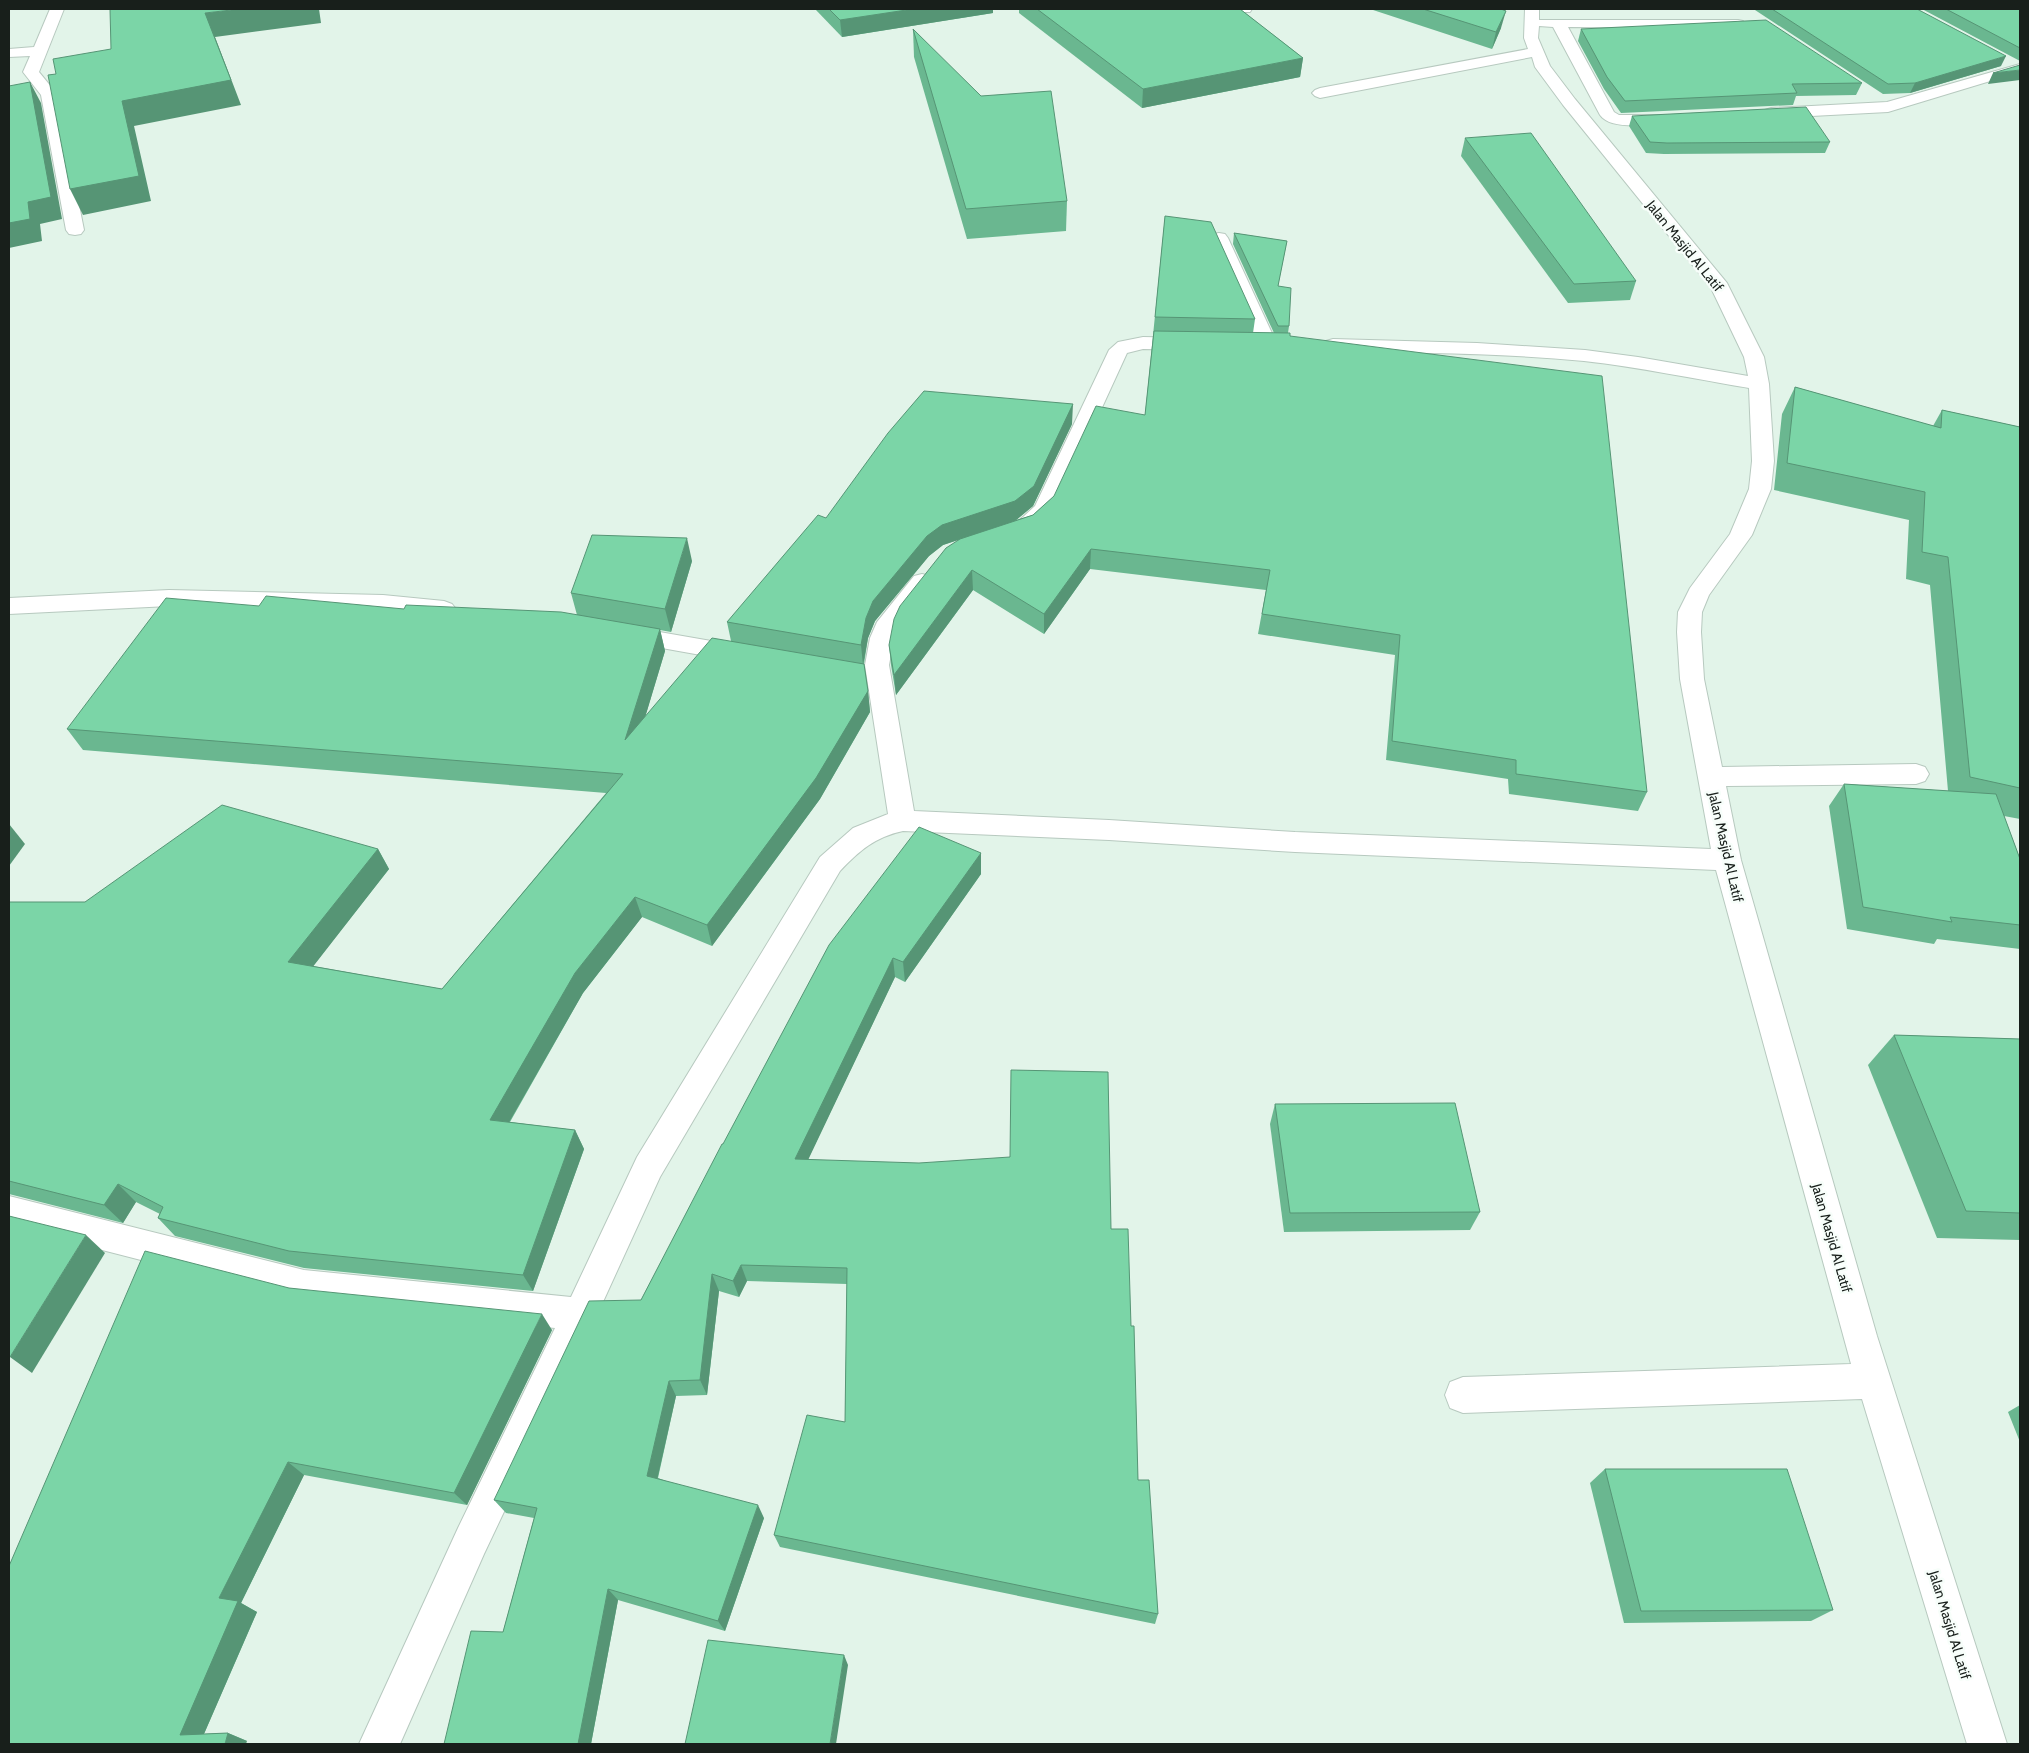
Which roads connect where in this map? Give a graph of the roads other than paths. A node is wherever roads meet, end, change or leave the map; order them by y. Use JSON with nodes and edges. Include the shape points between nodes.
{"nodes":[{"id":1,"x":57,"y":9,"type":"edge"},
{"id":2,"x":1746,"y":15,"type":"edge"},
{"id":3,"x":1531,"y":16,"type":"edge"},
{"id":4,"x":1558,"y":23,"type":"junction"},
{"id":5,"x":39,"y":51,"type":"junction"},
{"id":6,"x":1536,"y":52,"type":"junction"},
{"id":7,"x":9,"y":53,"type":"edge"},
{"id":8,"x":2002,"y":59,"type":"edge"},
{"id":9,"x":1863,"y":91,"type":"edge"},
{"id":10,"x":1320,"y":93,"type":"dead end"},
{"id":11,"x":1888,"y":107,"type":"junction"},
{"id":12,"x":1760,"y":114,"type":"edge"},
{"id":13,"x":1681,"y":118,"type":"edge"},
{"id":14,"x":75,"y":230,"type":"dead end"},
{"id":15,"x":1219,"y":238,"type":"edge"},
{"id":16,"x":1211,"y":344,"type":"edge"},
{"id":17,"x":1267,"y":344,"type":"edge"},
{"id":18,"x":1312,"y":344,"type":"edge"},
{"id":19,"x":1759,"y":384,"type":"junction"},
{"id":20,"x":1000,"y":536,"type":"edge"},
{"id":21,"x":938,"y":562,"type":"edge"},
{"id":22,"x":9,"y":606,"type":"edge"},
{"id":23,"x":462,"y":611,"type":"edge"},
{"id":24,"x":607,"y":631,"type":"edge"},
{"id":25,"x":762,"y":658,"type":"edge"},
{"id":26,"x":1916,"y":774,"type":"dead end"},
{"id":27,"x":1711,"y":777,"type":"junction"},
{"id":28,"x":904,"y":822,"type":"junction"},
{"id":29,"x":1727,"y":860,"type":"junction"},
{"id":30,"x":9,"y":1211,"type":"edge"},
{"id":31,"x":580,"y":1314,"type":"junction"},
{"id":32,"x":1874,"y":1381,"type":"junction"},
{"id":33,"x":1463,"y":1395,"type":"dead end"},
{"id":34,"x":379,"y":1744,"type":"edge"},
{"id":35,"x":1987,"y":1744,"type":"edge"}],
"edges":[{"from":1,"to":5,"type":"street"},
{"from":2,"to":4,"type":"street"},
{"from":3,"to":4,"type":"street"},
{"from":3,"to":6,"type":"street","name":"Jalan Masjid Al Latif","via":[[1531,38]]},
{"from":4,"to":13,"type":"street","via":[[1611,117],[1622,120]]},
{"from":5,"to":7,"type":"street"},
{"from":5,"to":14,"type":"street","via":[[31,72],[41,94]]},
{"from":6,"to":10,"type":"street"},
{"from":6,"to":19,"type":"street","name":"Jalan Masjid Al Latif","via":[[1569,102],[1720,287],[1754,357]]},
{"from":8,"to":11,"type":"street","via":[[2019,68]]},
{"from":9,"to":11,"type":"street"},
{"from":11,"to":12,"type":"street"},
{"from":15,"to":17,"type":"street"},
{"from":16,"to":20,"type":"street","via":[[1145,343],[1122,347],[1044,510],[1024,528]]},
{"from":18,"to":19,"type":"street","via":[[1457,348],[1620,360]]},
{"from":19,"to":27,"type":"street","name":"Jalan Masjid Al Latif","via":[[1763,460],[1760,489],[1741,536],[1698,593],[1690,612],[1692,678]]},
{"from":21,"to":28,"type":"street","via":[[889,622],[878,665],[870,677]]},
{"from":22,"to":23,"type":"street","via":[[168,598],[383,603]]},
{"from":24,"to":25,"type":"street"},
{"from":26,"to":27,"type":"street"},
{"from":27,"to":29,"type":"street","name":"Jalan Masjid Al Latif"},
{"from":28,"to":29,"type":"street"},
{"from":28,"to":31,"type":"street","via":[[866,832],[852,841],[830,864],[648,1167]]},
{"from":29,"to":32,"type":"street","name":"Jalan Masjid Al Latif"},
{"from":30,"to":31,"type":"street","via":[[304,1286]]},
{"from":31,"to":34,"type":"street"},
{"from":32,"to":33,"type":"street"},
{"from":32,"to":35,"type":"street","name":"Jalan Masjid Al Latif"}]}
